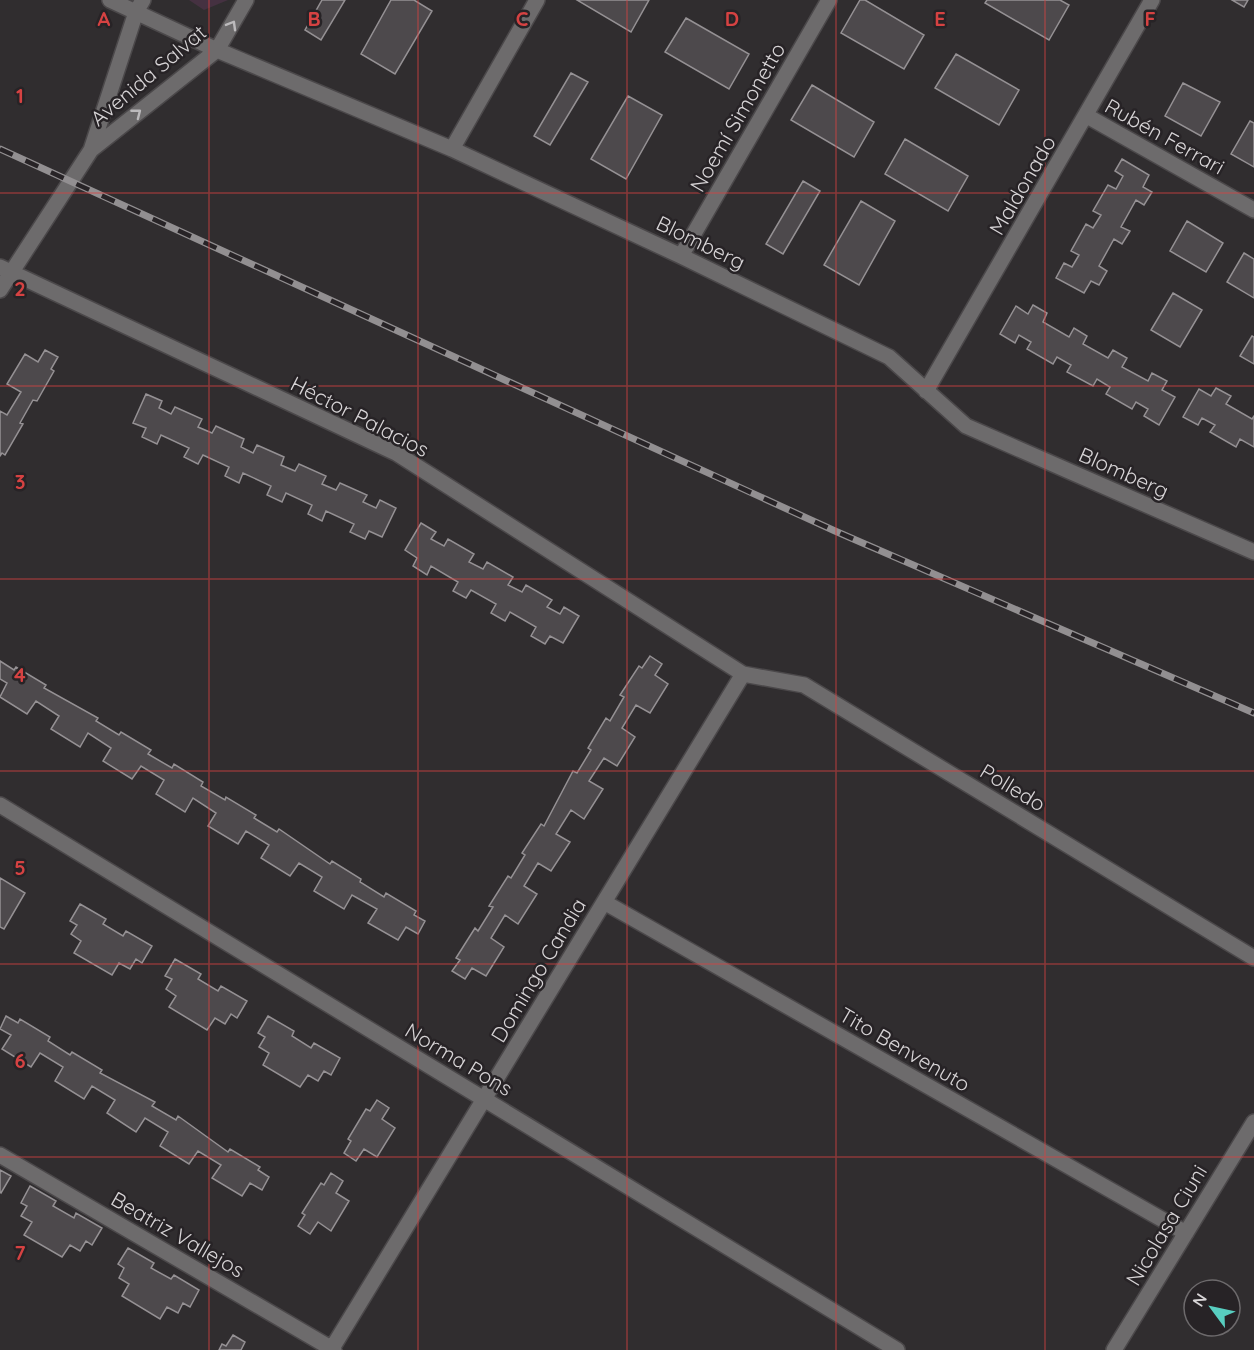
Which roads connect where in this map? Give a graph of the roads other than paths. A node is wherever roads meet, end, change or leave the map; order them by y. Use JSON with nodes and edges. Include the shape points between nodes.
{"nodes":[{"id":1,"x":110,"y":0,"type":"edge"},
{"id":2,"x":246,"y":0,"type":"edge"},
{"id":3,"x":537,"y":0,"type":"edge"},
{"id":4,"x":829,"y":0,"type":"edge"},
{"id":5,"x":1152,"y":0,"type":"edge"},
{"id":6,"x":139,"y":6,"type":"edge"},
{"id":7,"x":218,"y":50,"type":"junction"},
{"id":8,"x":1087,"y":116,"type":"junction"},
{"id":9,"x":452,"y":149,"type":"junction"},
{"id":10,"x":91,"y":150,"type":"junction"},
{"id":11,"x":1254,"y":210,"type":"edge"},
{"id":12,"x":681,"y":256,"type":"junction"},
{"id":13,"x":4,"y":272,"type":"edge"},
{"id":14,"x":0,"y":290,"type":"edge"},
{"id":15,"x":926,"y":391,"type":"junction"},
{"id":16,"x":1254,"y":552,"type":"edge"},
{"id":17,"x":743,"y":674,"type":"junction"},
{"id":18,"x":0,"y":805,"type":"edge"},
{"id":19,"x":604,"y":902,"type":"junction"},
{"id":20,"x":1254,"y":958,"type":"edge"},
{"id":21,"x":484,"y":1099,"type":"junction"},
{"id":22,"x":1254,"y":1122,"type":"edge"},
{"id":23,"x":0,"y":1155,"type":"edge"},
{"id":24,"x":1186,"y":1233,"type":"junction"},
{"id":25,"x":332,"y":1350,"type":"edge"},
{"id":26,"x":897,"y":1350,"type":"edge"},
{"id":27,"x":1114,"y":1350,"type":"edge"}],
"edges":[{"from":1,"to":6,"type":"street","name":"Blomberg"},
{"from":7,"to":2,"type":"street","name":"Avenida Salvat","one_way":true},
{"from":3,"to":9,"type":"street"},
{"from":4,"to":12,"type":"street","name":"Noemí Simonetto"},
{"from":5,"to":8,"type":"street","name":"Maldonado"},
{"from":6,"to":7,"type":"street","name":"Blomberg"},
{"from":6,"to":10,"type":"street","name":"Avenida Salvat"},
{"from":7,"to":9,"type":"street","name":"Blomberg"},
{"from":10,"to":7,"type":"street","name":"Avenida Salvat","one_way":true},
{"from":8,"to":11,"type":"street","name":"Rubén Ferrari"},
{"from":8,"to":15,"type":"street","name":"Maldonado"},
{"from":9,"to":12,"type":"street","name":"Blomberg"},
{"from":10,"to":13,"type":"street","name":"Avenida Salvat"},
{"from":12,"to":15,"type":"street","name":"Blomberg","via":[[889,357]]},
{"from":13,"to":14,"type":"street","name":"Avenida Salvat"},
{"from":13,"to":17,"type":"street","name":"Héctor Palacios","via":[[396,453]]},
{"from":15,"to":16,"type":"street","name":"Blomberg","via":[[966,426]]},
{"from":17,"to":19,"type":"street","name":"Domingo Candia"},
{"from":17,"to":20,"type":"street","name":"Polledo","via":[[804,685]]},
{"from":18,"to":21,"type":"street","name":"Norma Pons"},
{"from":19,"to":21,"type":"street","name":"Domingo Candia"},
{"from":19,"to":24,"type":"street","name":"Tito Benvenuto"},
{"from":21,"to":25,"type":"street","name":"Domingo Candia"},
{"from":21,"to":26,"type":"street","name":"Norma Pons"},
{"from":22,"to":24,"type":"street","name":"Nicolasa Ciuni"},
{"from":23,"to":25,"type":"street","name":"Beatriz Vallejos"},
{"from":24,"to":27,"type":"street","name":"Nicolasa Ciuni"}]}
